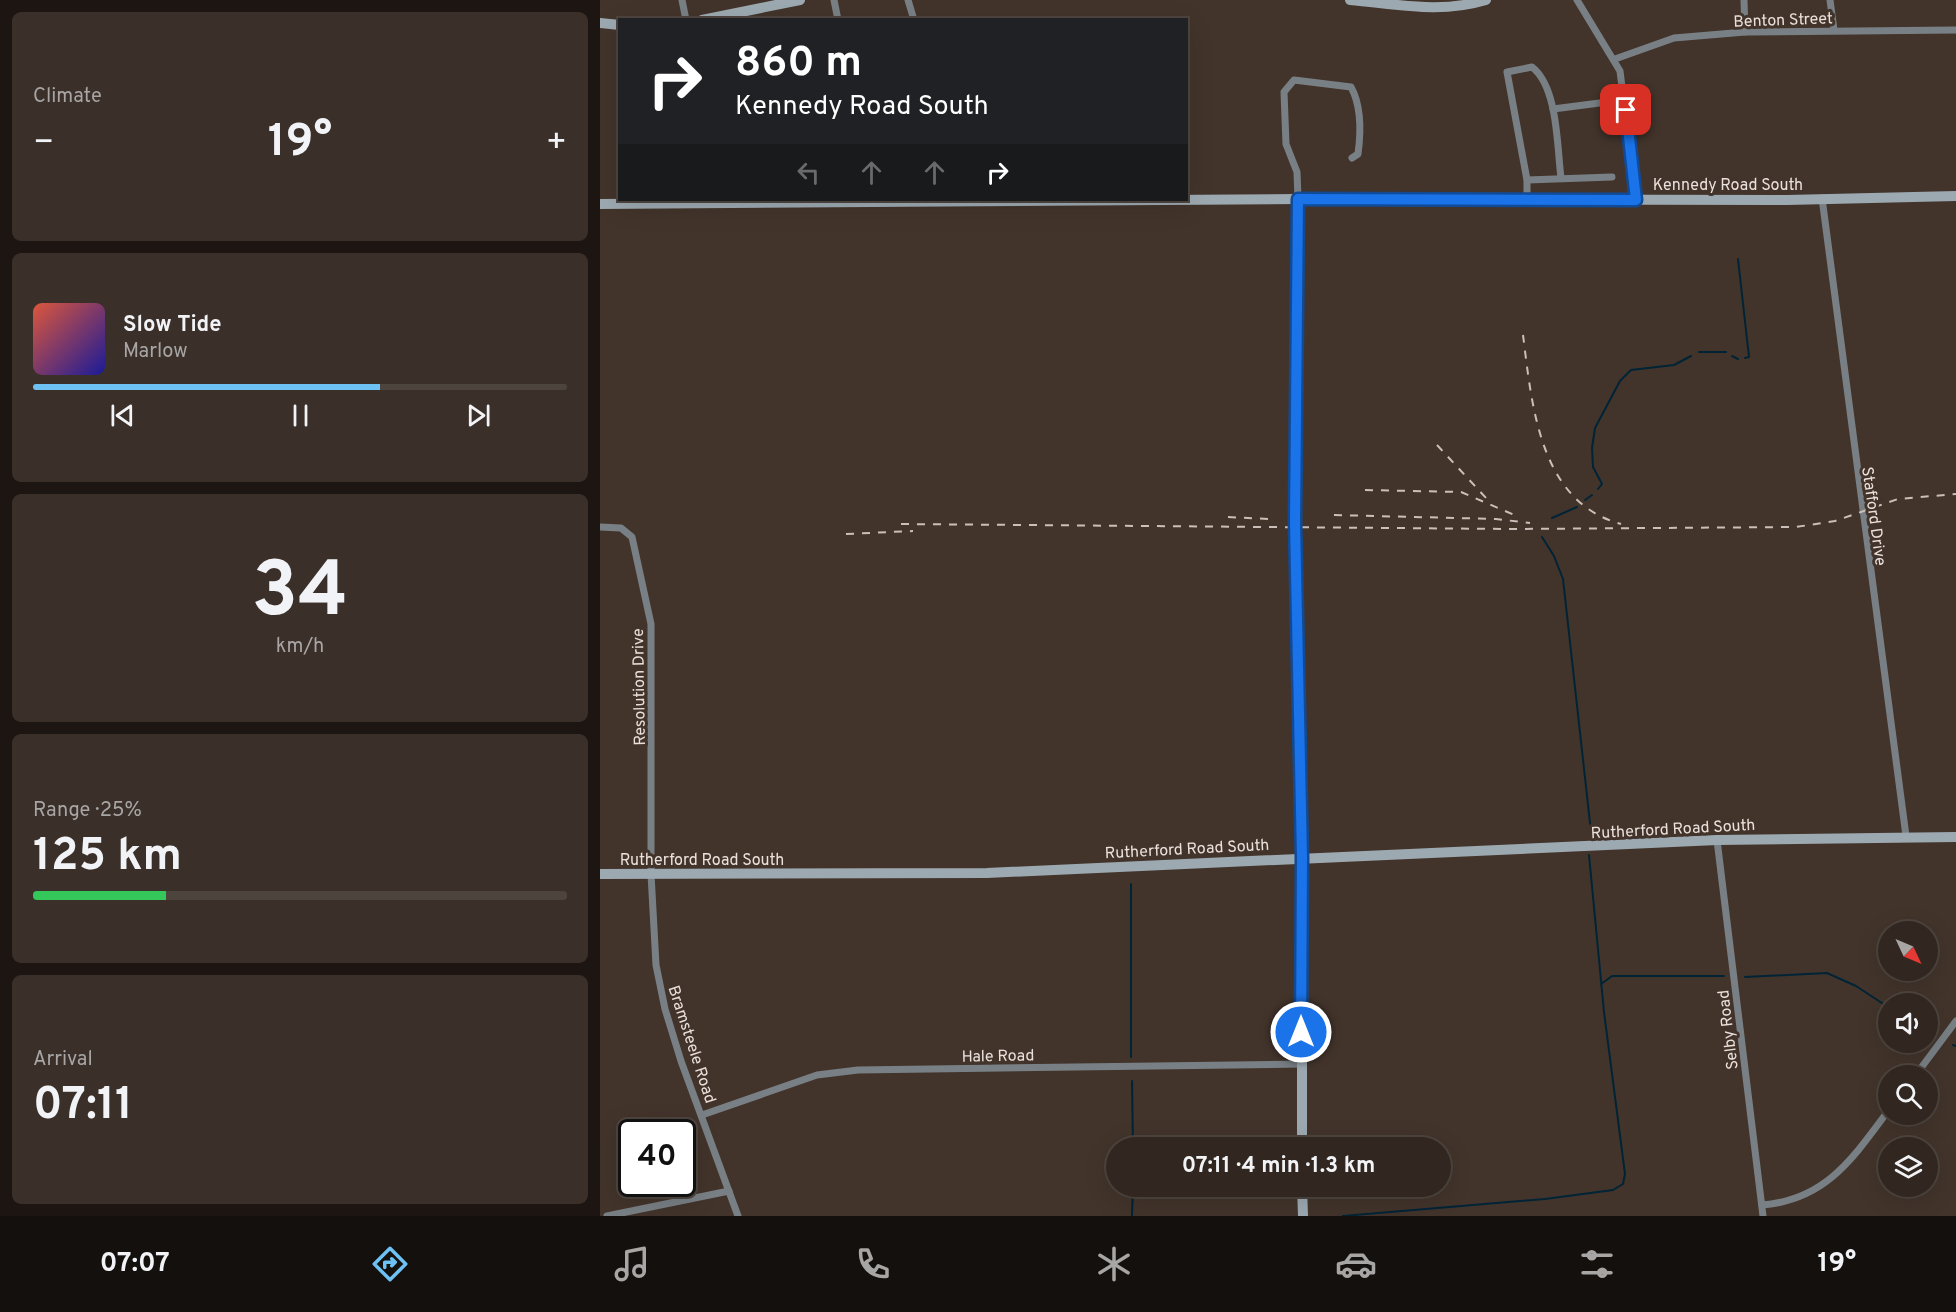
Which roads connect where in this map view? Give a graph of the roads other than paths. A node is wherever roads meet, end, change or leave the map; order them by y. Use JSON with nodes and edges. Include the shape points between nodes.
{"nodes":[{"id":1,"x":682,"y":0,"type":"edge"},
{"id":2,"x":800,"y":0,"type":"edge"},
{"id":3,"x":834,"y":0,"type":"edge"},
{"id":4,"x":908,"y":0,"type":"edge"},
{"id":5,"x":1350,"y":0,"type":"edge"},
{"id":6,"x":1486,"y":0,"type":"edge"},
{"id":7,"x":1577,"y":0,"type":"edge"},
{"id":8,"x":1744,"y":0,"type":"edge"},
{"id":9,"x":1830,"y":0,"type":"edge"},
{"id":10,"x":770,"y":3,"type":"edge"},
{"id":11,"x":686,"y":18,"type":"edge"},
{"id":12,"x":710,"y":18,"type":"edge"},
{"id":13,"x":838,"y":18,"type":"edge"},
{"id":14,"x":913,"y":18,"type":"edge"},
{"id":15,"x":600,"y":23,"type":"edge"},
{"id":16,"x":618,"y":25,"type":"edge"},
{"id":17,"x":1834,"y":30,"type":"junction"},
{"id":18,"x":1956,"y":30,"type":"edge"},
{"id":19,"x":1745,"y":33,"type":"junction"},
{"id":20,"x":1615,"y":59,"type":"junction"},
{"id":21,"x":1623,"y":100,"type":"junction"},
{"id":22,"x":1553,"y":108,"type":"junction"},
{"id":23,"x":1352,"y":158,"type":"dead end"},
{"id":24,"x":1612,"y":177,"type":"dead end"},
{"id":25,"x":1561,"y":178,"type":"junction"},
{"id":26,"x":1527,"y":180,"type":"junction"},
{"id":27,"x":1956,"y":196,"type":"edge"},
{"id":28,"x":1822,"y":198,"type":"junction"},
{"id":29,"x":1188,"y":199,"type":"edge"},
{"id":30,"x":1298,"y":199,"type":"junction"},
{"id":31,"x":1527,"y":199,"type":"junction"},
{"id":32,"x":1636,"y":200,"type":"junction"},
{"id":33,"x":778,"y":201,"type":"edge"},
{"id":34,"x":600,"y":204,"type":"edge"},
{"id":35,"x":600,"y":527,"type":"edge"},
{"id":36,"x":1906,"y":836,"type":"junction"},
{"id":37,"x":1956,"y":837,"type":"edge"},
{"id":38,"x":1717,"y":840,"type":"junction"},
{"id":39,"x":1302,"y":858,"type":"junction"},
{"id":40,"x":600,"y":874,"type":"edge"},
{"id":41,"x":651,"y":874,"type":"junction"},
{"id":42,"x":1956,"y":1021,"type":"edge"},
{"id":43,"x":1301,"y":1064,"type":"junction"},
{"id":44,"x":1923,"y":1065,"type":"edge"},
{"id":45,"x":702,"y":1115,"type":"junction"},
{"id":46,"x":1878,"y":1123,"type":"edge"},
{"id":47,"x":1302,"y":1137,"type":"edge"},
{"id":48,"x":729,"y":1191,"type":"junction"},
{"id":49,"x":1302,"y":1197,"type":"edge"},
{"id":50,"x":1762,"y":1205,"type":"junction"},
{"id":51,"x":607,"y":1216,"type":"edge"},
{"id":52,"x":738,"y":1216,"type":"edge"},
{"id":53,"x":1303,"y":1216,"type":"edge"},
{"id":54,"x":1763,"y":1216,"type":"edge"}],
"edges":[{"from":1,"to":11,"type":"street"},
{"from":2,"to":10,"type":"street"},
{"from":3,"to":13,"type":"street"},
{"from":4,"to":14,"type":"street"},
{"from":5,"to":6,"type":"street","via":[[1423,9]]},
{"from":7,"to":20,"type":"street"},
{"from":8,"to":19,"type":"street"},
{"from":9,"to":17,"type":"street"},
{"from":10,"to":12,"type":"street"},
{"from":15,"to":16,"type":"street"},
{"from":17,"to":18,"type":"street","name":"Benton Street"},
{"from":17,"to":19,"type":"street","name":"Benton Street"},
{"from":19,"to":20,"type":"street","name":"Benton Street","via":[[1674,38]]},
{"from":20,"to":21,"type":"street"},
{"from":21,"to":22,"type":"street"},
{"from":21,"to":32,"type":"street"},
{"from":22,"to":25,"type":"street"},
{"from":22,"to":26,"type":"street","via":[[1539,73],[1532,67],[1507,72]]},
{"from":23,"to":30,"type":"street","via":[[1358,154],[1360,134],[1357,97],[1351,87],[1289,82],[1284,92],[1286,144],[1297,172]]},
{"from":24,"to":25,"type":"street"},
{"from":25,"to":26,"type":"street"},
{"from":26,"to":31,"type":"street"},
{"from":27,"to":28,"type":"street","name":"Kennedy Road South"},
{"from":28,"to":32,"type":"street","name":"Kennedy Road South"},
{"from":28,"to":36,"type":"street","name":"Stafford Drive"},
{"from":29,"to":30,"type":"street","name":"Kennedy Road South"},
{"from":30,"to":31,"type":"street","name":"Kennedy Road South"},
{"from":30,"to":39,"type":"street","via":[[1295,522]]},
{"from":31,"to":32,"type":"street","name":"Kennedy Road South"},
{"from":33,"to":34,"type":"street","name":"Kennedy Road South"},
{"from":35,"to":41,"type":"street","name":"Resolution Drive","via":[[621,528],[632,537],[651,624]]},
{"from":36,"to":37,"type":"street","name":"Rutherford Road South"},
{"from":36,"to":38,"type":"street","name":"Rutherford Road South"},
{"from":38,"to":39,"type":"street","name":"Rutherford Road South"},
{"from":38,"to":50,"type":"street","name":"Selby Road"},
{"from":39,"to":41,"type":"street","name":"Rutherford Road South","via":[[987,873]]},
{"from":39,"to":43,"type":"street"},
{"from":40,"to":41,"type":"street","name":"Rutherford Road South"},
{"from":41,"to":45,"type":"street","name":"Bramsteele Road","via":[[660,984],[681,1061]]},
{"from":42,"to":44,"type":"street"},
{"from":43,"to":45,"type":"street","name":"Hale Road","via":[[858,1070],[817,1075]]},
{"from":43,"to":47,"type":"street"},
{"from":45,"to":48,"type":"street","name":"Bramsteele Road"},
{"from":46,"to":50,"type":"street","via":[[1835,1176],[1795,1200]]},
{"from":48,"to":51,"type":"street"},
{"from":48,"to":52,"type":"street","name":"Bramsteele Road"},
{"from":49,"to":53,"type":"street"},
{"from":50,"to":54,"type":"street","name":"Selby Road"}]}
